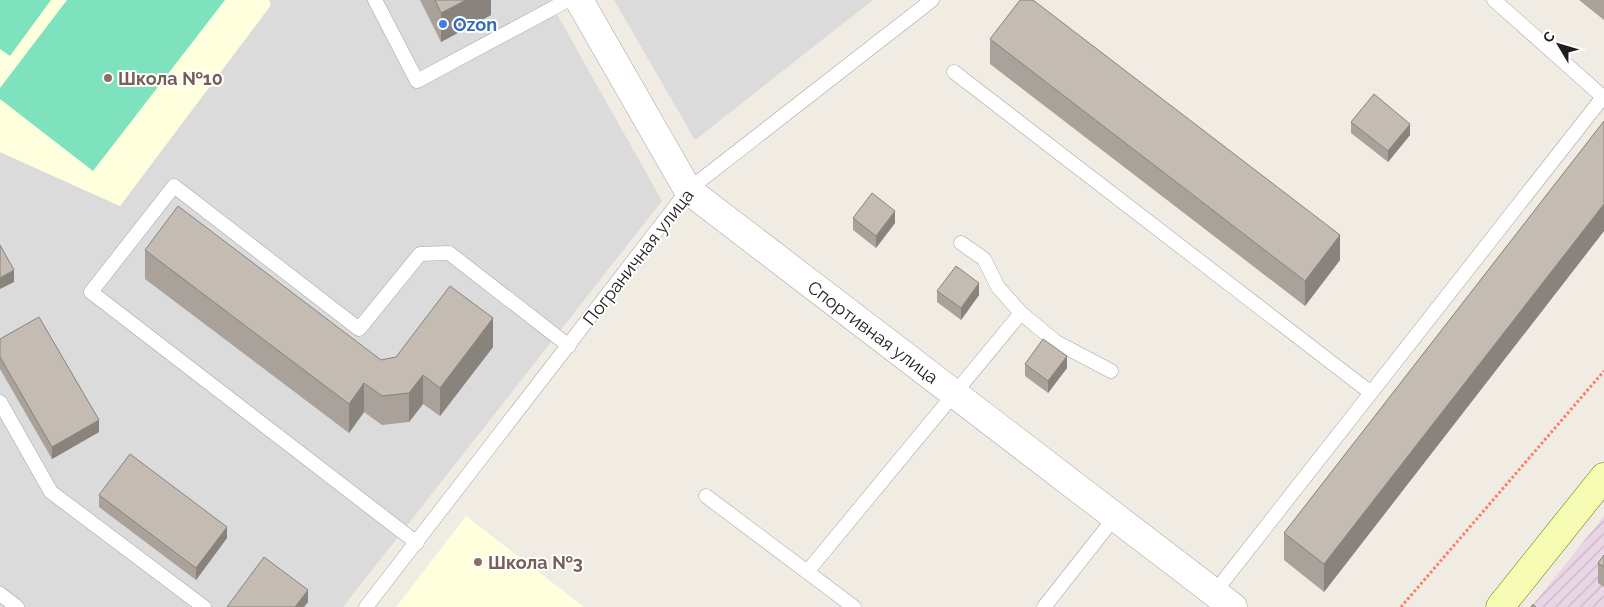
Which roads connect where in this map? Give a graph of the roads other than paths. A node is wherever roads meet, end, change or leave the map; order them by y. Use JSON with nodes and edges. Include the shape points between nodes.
{"nodes":[{"id":1,"x":375,"y":0,"type":"edge"},
{"id":2,"x":568,"y":0,"type":"edge"},
{"id":3,"x":579,"y":0,"type":"edge"},
{"id":4,"x":932,"y":0,"type":"edge"},
{"id":5,"x":1494,"y":0,"type":"edge"},
{"id":6,"x":954,"y":72,"type":"dead end"},
{"id":7,"x":688,"y":190,"type":"junction"},
{"id":8,"x":962,"y":243,"type":"dead end"},
{"id":9,"x":1021,"y":313,"type":"junction"},
{"id":10,"x":569,"y":346,"type":"junction"},
{"id":11,"x":1111,"y":371,"type":"dead end"},
{"id":12,"x":1371,"y":393,"type":"junction"},
{"id":13,"x":955,"y":394,"type":"junction"},
{"id":14,"x":0,"y":402,"type":"edge"},
{"id":15,"x":1604,"y":477,"type":"edge"},
{"id":16,"x":706,"y":496,"type":"dead end"},
{"id":17,"x":1115,"y":517,"type":"junction"},
{"id":18,"x":417,"y":544,"type":"junction"},
{"id":19,"x":807,"y":572,"type":"junction"},
{"id":20,"x":0,"y":594,"type":"edge"},
{"id":21,"x":1224,"y":600,"type":"edge"},
{"id":22,"x":17,"y":607,"type":"edge"},
{"id":23,"x":204,"y":607,"type":"edge"},
{"id":24,"x":366,"y":607,"type":"edge"},
{"id":25,"x":854,"y":607,"type":"edge"},
{"id":26,"x":1044,"y":607,"type":"edge"},
{"id":27,"x":1500,"y":607,"type":"edge"}],
"edges":[{"from":1,"to":2,"type":"lane","via":[[416,81]]},
{"from":3,"to":7,"type":"street","name":"Спортивная улица"},
{"from":4,"to":7,"type":"lane","name":"Пограничная улица"},
{"from":5,"to":12,"type":"lane","via":[[1602,97]]},
{"from":6,"to":12,"type":"lane"},
{"from":7,"to":10,"type":"lane","name":"Пограничная улица"},
{"from":7,"to":13,"type":"street","name":"Спортивная улица"},
{"from":8,"to":9,"type":"lane","via":[[984,259],[998,287]]},
{"from":9,"to":11,"type":"lane","via":[[1056,342]]},
{"from":9,"to":13,"type":"lane"},
{"from":10,"to":18,"type":"lane","name":"Пограничная улица"},
{"from":10,"to":18,"type":"lane","via":[[449,254],[420,254],[359,329],[174,186],[91,292]]},
{"from":12,"to":21,"type":"lane"},
{"from":13,"to":17,"type":"street","name":"Спортивная улица"},
{"from":13,"to":19,"type":"lane"},
{"from":14,"to":23,"type":"lane","via":[[51,492]]},
{"from":15,"to":27,"type":"main road"},
{"from":16,"to":19,"type":"lane"},
{"from":17,"to":21,"type":"street","name":"Спортивная улица"},
{"from":17,"to":26,"type":"lane"},
{"from":18,"to":24,"type":"lane","name":"Пограничная улица"},
{"from":19,"to":25,"type":"lane"},
{"from":20,"to":22,"type":"lane"}]}
